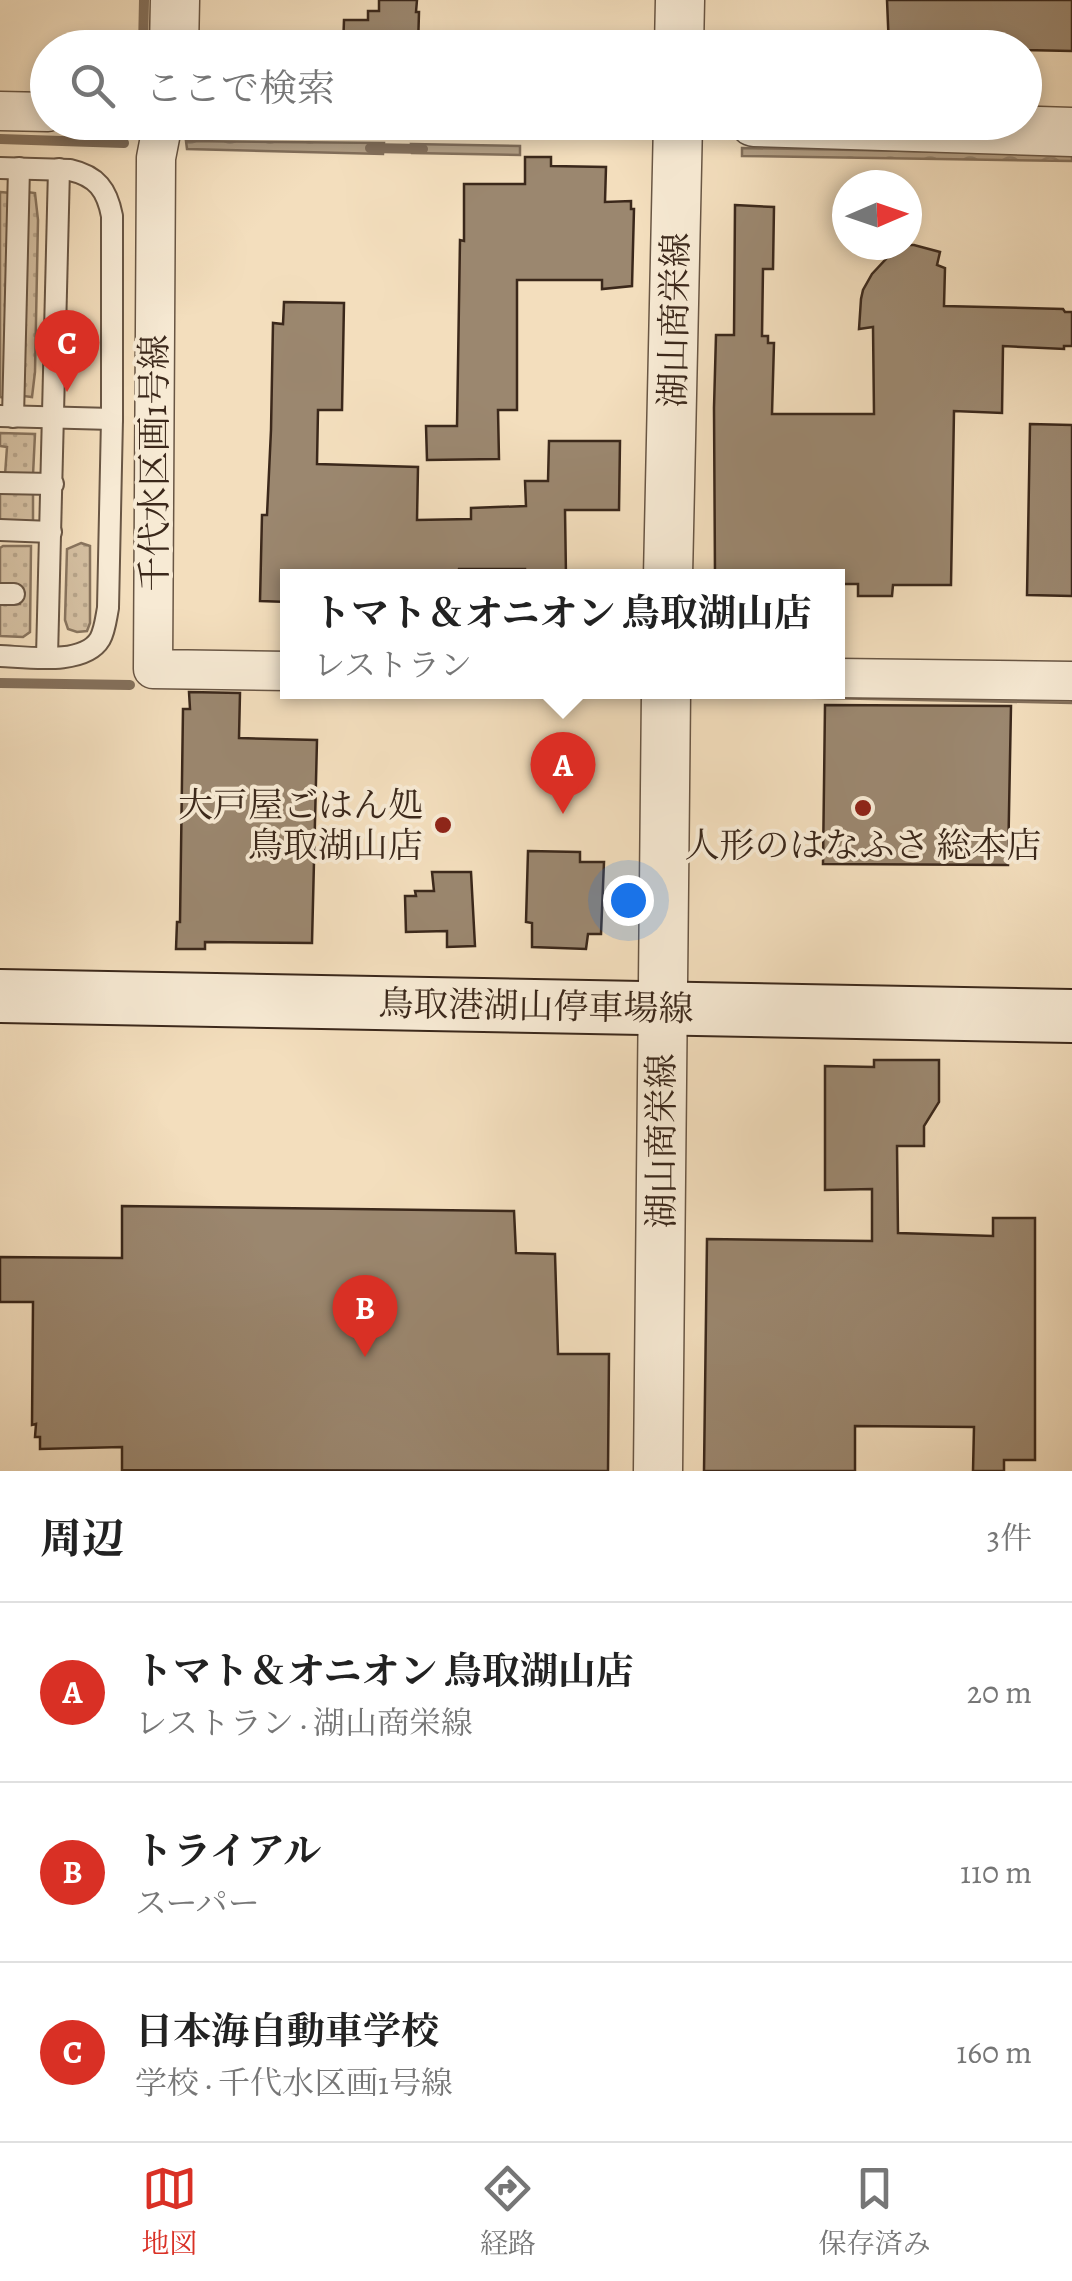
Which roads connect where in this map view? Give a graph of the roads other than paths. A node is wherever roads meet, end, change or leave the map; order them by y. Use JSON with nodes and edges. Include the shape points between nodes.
{"nodes":[{"id":1,"x":175,"y":0,"type":"edge"},
{"id":2,"x":680,"y":0,"type":"edge"},
{"id":3,"x":174,"y":30,"type":"edge"},
{"id":4,"x":679,"y":30,"type":"edge"},
{"id":5,"x":0,"y":111,"type":"edge"},
{"id":6,"x":30,"y":112,"type":"edge"},
{"id":7,"x":1042,"y":131,"type":"edge"},
{"id":8,"x":1072,"y":132,"type":"edge"},
{"id":9,"x":160,"y":140,"type":"edge"},
{"id":10,"x":678,"y":140,"type":"edge"},
{"id":11,"x":10,"y":168,"type":"edge"},
{"id":12,"x":60,"y":170,"type":"junction"},
{"id":13,"x":6,"y":416,"type":"edge"},
{"id":14,"x":54,"y":418,"type":"junction"},
{"id":15,"x":112,"y":419,"type":"junction"},
{"id":16,"x":0,"y":483,"type":"edge"},
{"id":17,"x":52,"y":484,"type":"junction"},
{"id":18,"x":0,"y":530,"type":"edge"},
{"id":19,"x":50,"y":532,"type":"junction"},
{"id":20,"x":668,"y":569,"type":"edge"},
{"id":21,"x":0,"y":656,"type":"edge"},
{"id":22,"x":47,"y":657,"type":"junction"},
{"id":23,"x":280,"y":671,"type":"edge"},
{"id":24,"x":845,"y":678,"type":"edge"},
{"id":25,"x":1072,"y":680,"type":"edge"},
{"id":26,"x":666,"y":699,"type":"edge"},
{"id":27,"x":0,"y":996,"type":"edge"},
{"id":28,"x":662,"y":1008,"type":"junction"},
{"id":29,"x":1072,"y":1016,"type":"edge"},
{"id":30,"x":658,"y":1471,"type":"edge"}],
"edges":[{"from":1,"to":3,"type":"street"},
{"from":2,"to":4,"type":"street"},
{"from":5,"to":6,"type":"street"},
{"from":7,"to":8,"type":"street"},
{"from":9,"to":23,"type":"street","name":"千代水区画1号線","via":[[153,669]]},
{"from":10,"to":20,"type":"street","name":"湖山商栄線"},
{"from":11,"to":12,"type":"lane"},
{"from":11,"to":13,"type":"lane"},
{"from":12,"to":14,"type":"lane"},
{"from":12,"to":15,"type":"lane","via":[[81,172],[108,196]]},
{"from":13,"to":14,"type":"lane"},
{"from":14,"to":15,"type":"lane"},
{"from":14,"to":17,"type":"lane"},
{"from":15,"to":22,"type":"lane","via":[[105,625],[92,648]]},
{"from":16,"to":17,"type":"lane"},
{"from":17,"to":19,"type":"lane"},
{"from":18,"to":19,"type":"lane"},
{"from":19,"to":22,"type":"lane"},
{"from":21,"to":22,"type":"lane"},
{"from":24,"to":25,"type":"street"},
{"from":26,"to":28,"type":"street","name":"湖山商栄線"},
{"from":27,"to":28,"type":"main road","name":"鳥取港湖山停車場線"},
{"from":28,"to":29,"type":"main road","name":"鳥取港湖山停車場線"},
{"from":28,"to":30,"type":"street","name":"湖山商栄線"}]}
